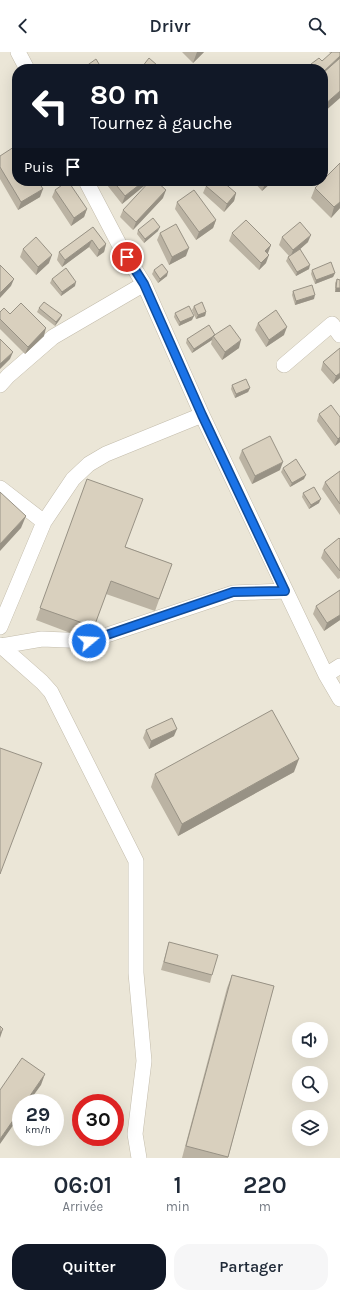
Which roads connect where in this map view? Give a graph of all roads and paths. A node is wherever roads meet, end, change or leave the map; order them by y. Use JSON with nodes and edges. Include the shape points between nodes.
{"nodes":[{"id":1,"x":22,"y":53,"type":"edge"},
{"id":2,"x":25,"y":64,"type":"edge"},
{"id":3,"x":89,"y":186,"type":"edge"},
{"id":4,"x":144,"y":284,"type":"junction"},
{"id":5,"x":340,"y":335,"type":"edge"},
{"id":6,"x":284,"y":365,"type":"dead end"},
{"id":7,"x":0,"y":385,"type":"edge"},
{"id":8,"x":202,"y":415,"type":"junction"},
{"id":9,"x":0,"y":488,"type":"edge"},
{"id":10,"x":44,"y":522,"type":"junction"},
{"id":11,"x":285,"y":591,"type":"junction"},
{"id":12,"x":0,"y":627,"type":"edge"},
{"id":13,"x":0,"y":645,"type":"edge"},
{"id":14,"x":340,"y":666,"type":"edge"},
{"id":15,"x":326,"y":675,"type":"junction"},
{"id":16,"x":340,"y":700,"type":"edge"},
{"id":17,"x":139,"y":1158,"type":"edge"}],
"edges":[{"from":1,"to":2,"type":"street"},
{"from":3,"to":4,"type":"street","via":[[119,244]]},
{"from":4,"to":7,"type":"street","via":[[53,337]]},
{"from":4,"to":8,"type":"street"},
{"from":5,"to":6,"type":"street","via":[[332,324]]},
{"from":8,"to":10,"type":"street","via":[[106,454],[89,464],[73,479]]},
{"from":8,"to":11,"type":"street"},
{"from":9,"to":10,"type":"street"},
{"from":10,"to":12,"type":"street"},
{"from":11,"to":13,"type":"street","via":[[233,592],[89,641],[42,639]]},
{"from":11,"to":15,"type":"street"},
{"from":13,"to":17,"type":"street","via":[[51,692],[136,861],[136,973],[144,1061],[135,1134]]},
{"from":14,"to":15,"type":"street"},
{"from":15,"to":16,"type":"street"}]}
